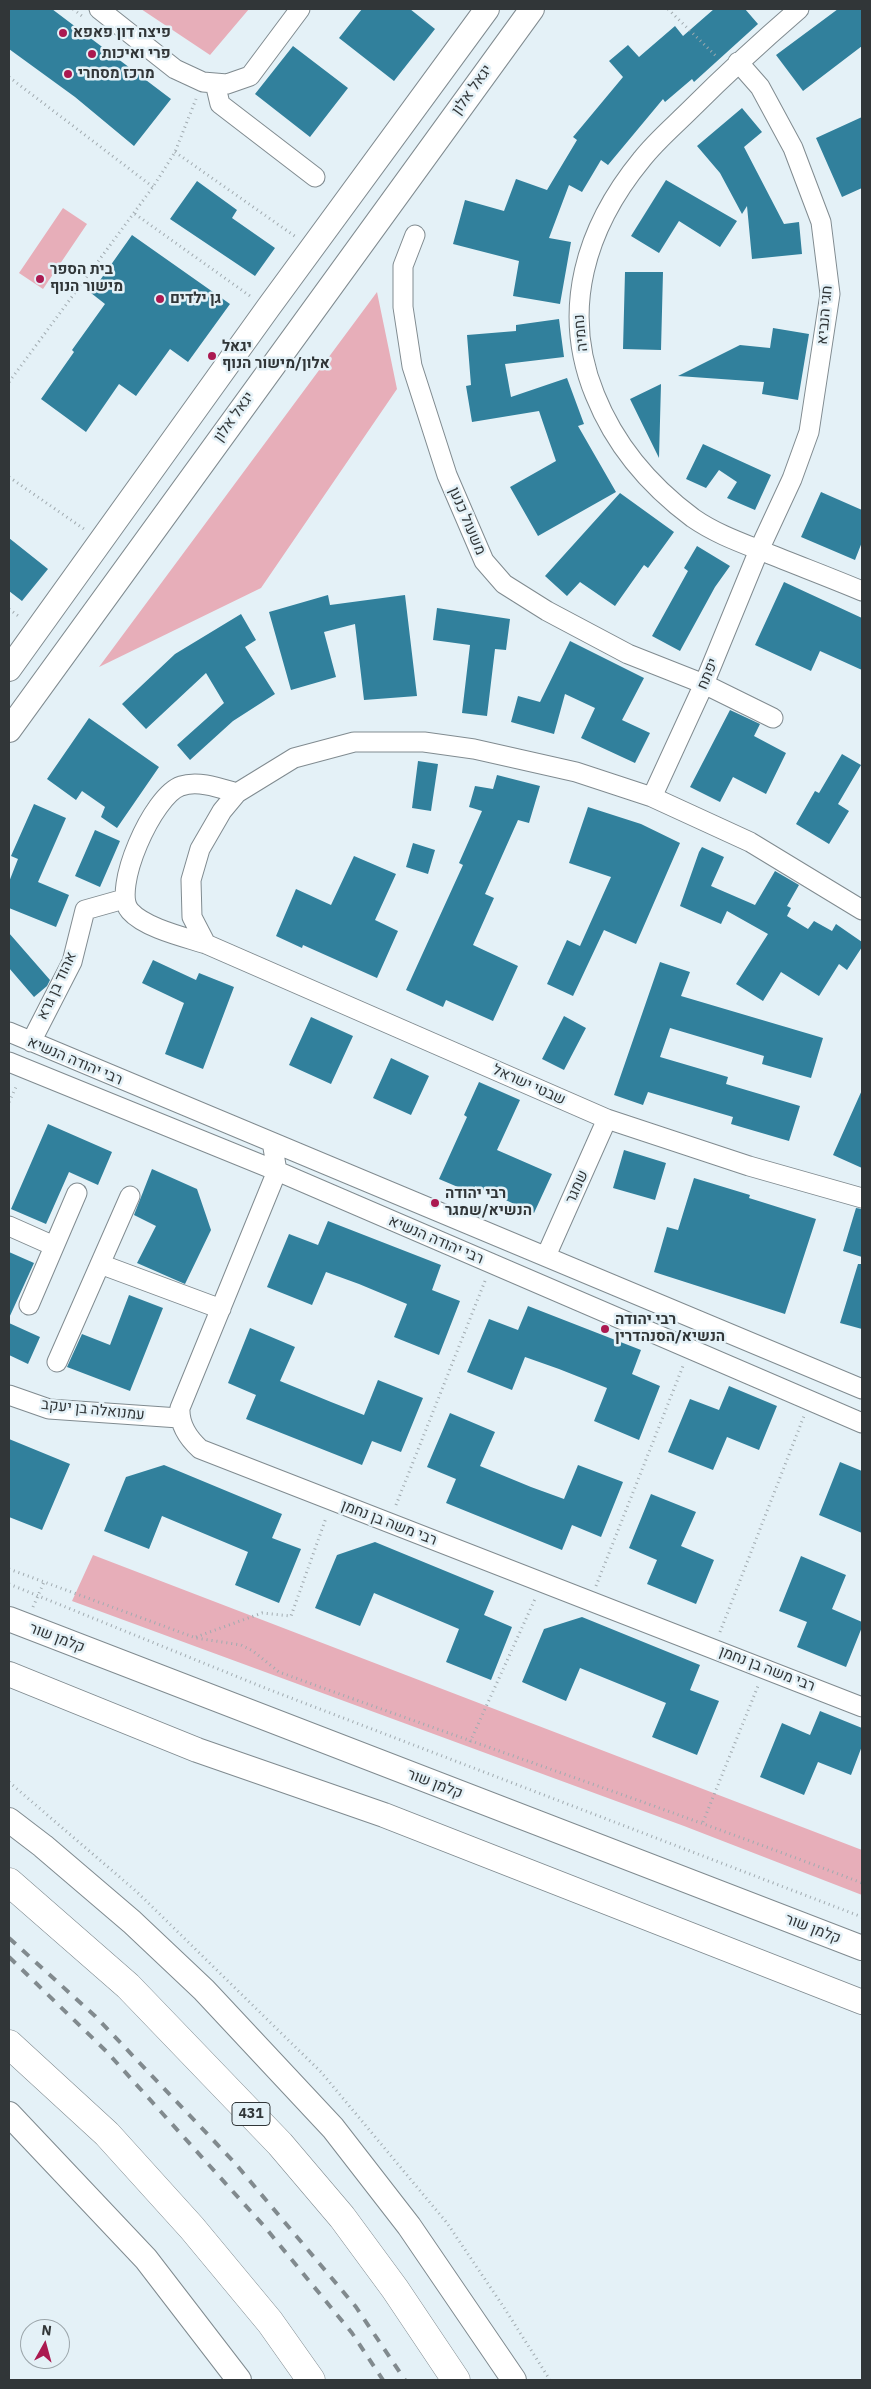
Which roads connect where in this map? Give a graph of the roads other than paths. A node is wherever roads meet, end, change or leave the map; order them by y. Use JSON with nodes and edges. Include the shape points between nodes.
{"nodes":[{"id":1,"x":99,"y":9,"type":"edge"},
{"id":2,"x":300,"y":9,"type":"edge"},
{"id":3,"x":487,"y":9,"type":"edge"},
{"id":4,"x":532,"y":9,"type":"edge"},
{"id":5,"x":799,"y":9,"type":"edge"},
{"id":6,"x":734,"y":66,"type":"junction"},
{"id":7,"x":209,"y":83,"type":"junction"},
{"id":8,"x":315,"y":177,"type":"dead end"},
{"id":9,"x":415,"y":235,"type":"dead end"},
{"id":10,"x":760,"y":550,"type":"junction"},
{"id":11,"x":862,"y":591,"type":"edge"},
{"id":12,"x":9,"y":669,"type":"edge"},
{"id":13,"x":704,"y":684,"type":"junction"},
{"id":14,"x":773,"y":718,"type":"dead end"},
{"id":15,"x":9,"y":730,"type":"edge"},
{"id":16,"x":237,"y":793,"type":"junction"},
{"id":17,"x":652,"y":797,"type":"junction"},
{"id":18,"x":124,"y":899,"type":"junction"},
{"id":19,"x":862,"y":910,"type":"edge"},
{"id":20,"x":206,"y":944,"type":"junction"},
{"id":21,"x":9,"y":1032,"type":"edge"},
{"id":22,"x":31,"y":1042,"type":"junction"},
{"id":23,"x":9,"y":1062,"type":"edge"},
{"id":24,"x":607,"y":1119,"type":"junction"},
{"id":25,"x":272,"y":1142,"type":"junction"},
{"id":26,"x":304,"y":1155,"type":"junction"},
{"id":27,"x":277,"y":1171,"type":"junction"},
{"id":28,"x":78,"y":1193,"type":"dead end"},
{"id":29,"x":130,"y":1196,"type":"dead end"},
{"id":30,"x":862,"y":1198,"type":"edge"},
{"id":31,"x":9,"y":1226,"type":"edge"},
{"id":32,"x":54,"y":1246,"type":"junction"},
{"id":33,"x":546,"y":1256,"type":"junction"},
{"id":34,"x":100,"y":1264,"type":"junction"},
{"id":35,"x":29,"y":1305,"type":"dead end"},
{"id":36,"x":221,"y":1309,"type":"junction"},
{"id":37,"x":57,"y":1362,"type":"dead end"},
{"id":38,"x":862,"y":1389,"type":"edge"},
{"id":39,"x":9,"y":1395,"type":"edge"},
{"id":40,"x":179,"y":1418,"type":"junction"},
{"id":41,"x":862,"y":1422,"type":"edge"},
{"id":42,"x":9,"y":1619,"type":"edge"},
{"id":43,"x":9,"y":1674,"type":"edge"},
{"id":44,"x":862,"y":1707,"type":"edge"},
{"id":45,"x":9,"y":1820,"type":"edge"},
{"id":46,"x":9,"y":1882,"type":"edge"},
{"id":47,"x":862,"y":1948,"type":"edge"},
{"id":48,"x":862,"y":2002,"type":"edge"},
{"id":49,"x":9,"y":2044,"type":"edge"},
{"id":50,"x":9,"y":2114,"type":"edge"},
{"id":51,"x":240,"y":2380,"type":"edge"},
{"id":52,"x":311,"y":2380,"type":"edge"},
{"id":53,"x":456,"y":2380,"type":"edge"},
{"id":54,"x":514,"y":2380,"type":"edge"}],
"edges":[{"from":1,"to":7,"type":"street","via":[[175,69]]},
{"from":2,"to":7,"type":"street","via":[[250,76],[227,84]]},
{"from":3,"to":12,"type":"main road"},
{"from":4,"to":15,"type":"main road","name":"יגאל אלון"},
{"from":5,"to":6,"type":"street","name":"נחמיה"},
{"from":6,"to":10,"type":"street","name":"חגי הנביא","via":[[760,87],[792,148],[821,222],[830,294],[809,432]]},
{"from":6,"to":10,"type":"street","name":"נחמיה","via":[[643,157],[613,200],[585,263],[578,314],[590,383],[604,416],[638,467],[694,518],[730,539]]},
{"from":7,"to":8,"type":"street","via":[[220,104]]},
{"from":9,"to":13,"type":"street","name":"משעול כנען","via":[[403,266],[403,307],[412,366],[447,474],[484,560],[504,584],[547,611],[628,654]]},
{"from":10,"to":11,"type":"street","name":"נחמיה"},
{"from":10,"to":13,"type":"street","name":"יפתח"},
{"from":13,"to":14,"type":"street","name":"משעול כנען"},
{"from":13,"to":17,"type":"street","name":"יפתח"},
{"from":16,"to":17,"type":"street","via":[[294,758],[354,742],[424,742],[474,749],[576,772]]},
{"from":16,"to":18,"type":"street","via":[[208,785],[181,786],[170,792],[154,810],[140,835]]},
{"from":16,"to":20,"type":"street","via":[[222,811],[200,849],[191,880],[192,917]]},
{"from":17,"to":19,"type":"street","via":[[750,842]]},
{"from":18,"to":20,"type":"street","name":"שבטי ישראל","via":[[129,910],[140,919]]},
{"from":18,"to":22,"type":"street","name":"אהוד בן גרא","via":[[85,910],[72,962]]},
{"from":20,"to":24,"type":"street","name":"שבטי ישראל"},
{"from":21,"to":22,"type":"street","name":"רבי יהודה הנשיא"},
{"from":22,"to":25,"type":"street","name":"רבי יהודה הנשיא"},
{"from":23,"to":27,"type":"street","name":"רבי יהודה הנשיא"},
{"from":24,"to":30,"type":"street","name":"שבטי ישראל","via":[[749,1166]]},
{"from":24,"to":33,"type":"street","name":"שמגר"},
{"from":25,"to":26,"type":"street","name":"רבי יהודה הנשיא"},
{"from":25,"to":27,"type":"street"},
{"from":26,"to":27,"type":"street"},
{"from":26,"to":33,"type":"street","name":"רבי יהודה הנשיא"},
{"from":27,"to":36,"type":"street"},
{"from":27,"to":41,"type":"street","name":"רבי יהודה הנשיא"},
{"from":28,"to":32,"type":"street"},
{"from":29,"to":34,"type":"street"},
{"from":31,"to":32,"type":"street"},
{"from":32,"to":35,"type":"street"},
{"from":33,"to":38,"type":"street","name":"רבי יהודה הנשיא"},
{"from":34,"to":36,"type":"street"},
{"from":34,"to":37,"type":"street"},
{"from":36,"to":40,"type":"street","via":[[180,1408]]},
{"from":39,"to":40,"type":"street","name":"עמנואלה בן יעקב","via":[[49,1409]]},
{"from":40,"to":44,"type":"street","name":"רבי משה בן נחמן","via":[[189,1440],[200,1449]]},
{"from":42,"to":47,"type":"main road","name":"קלמן שור"},
{"from":43,"to":48,"type":"main road","via":[[197,1750],[394,1819]]},
{"from":45,"to":54,"type":"main road","via":[[132,1922],[204,1990],[333,2128],[409,2226]]},
{"from":46,"to":53,"type":"highway","number":"431","via":[[128,1986],[280,2144],[360,2241]]},
{"from":49,"to":52,"type":"highway","via":[[107,2134],[192,2228],[264,2314]]},
{"from":50,"to":51,"type":"main road","via":[[146,2259]]}]}
